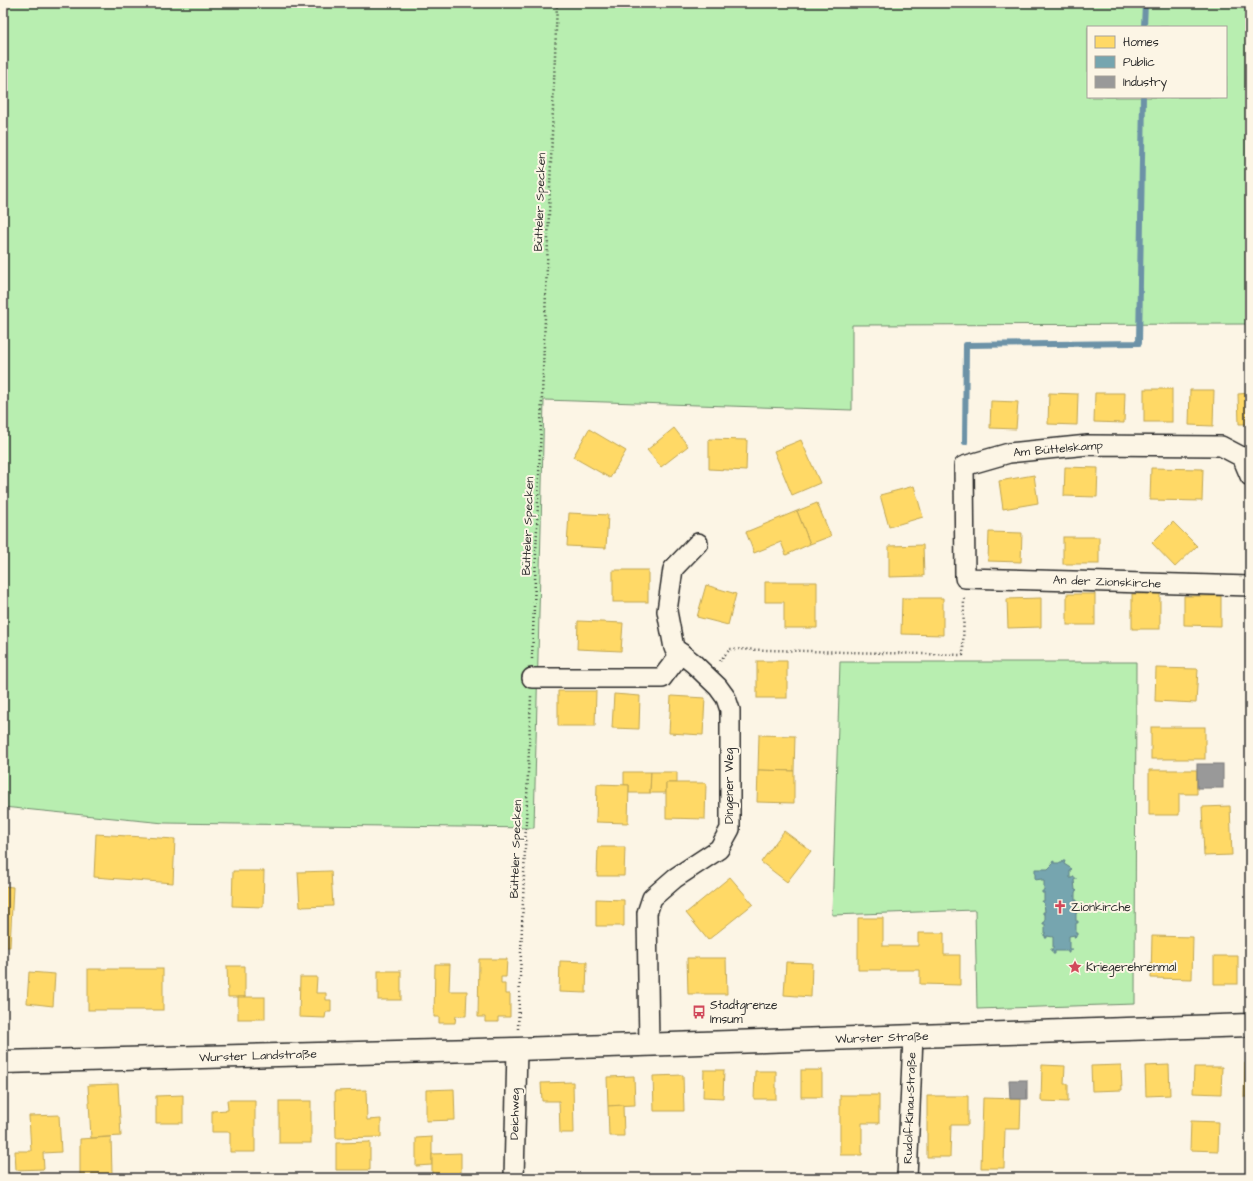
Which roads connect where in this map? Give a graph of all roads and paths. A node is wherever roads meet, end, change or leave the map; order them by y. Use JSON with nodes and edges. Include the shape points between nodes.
{"nodes":[{"id":1,"x":557,"y":3,"type":"edge"},
{"id":2,"x":1250,"y":476,"type":"edge"},
{"id":3,"x":698,"y":543,"type":"dead end"},
{"id":4,"x":965,"y":578,"type":"junction"},
{"id":5,"x":1250,"y":586,"type":"edge"},
{"id":6,"x":681,"y":653,"type":"junction"},
{"id":7,"x":707,"y":676,"type":"junction"},
{"id":8,"x":532,"y":678,"type":"junction"},
{"id":9,"x":1250,"y":1026,"type":"edge"},
{"id":10,"x":912,"y":1037,"type":"junction"},
{"id":11,"x":649,"y":1045,"type":"junction"},
{"id":12,"x":515,"y":1049,"type":"junction"},
{"id":13,"x":3,"y":1062,"type":"edge"},
{"id":14,"x":514,"y":1178,"type":"edge"},
{"id":15,"x":907,"y":1178,"type":"edge"}],
"edges":[{"from":1,"to":8,"type":"path","name":"Bütteler Specken"},
{"from":2,"to":4,"type":"street","name":"Am Büttelskamp","via":[[1242,457],[1221,446],[1088,445],[1009,453],[964,466]]},
{"from":3,"to":6,"type":"street","name":"Dingener Weg","via":[[673,569],[667,611],[674,648]]},
{"from":4,"to":5,"type":"street","name":"An der Zionskirche"},
{"from":4,"to":7,"type":"path","via":[[962,654],[730,649]]},
{"from":6,"to":7,"type":"street","name":"Dingener Weg"},
{"from":6,"to":8,"type":"street","via":[[662,678]]},
{"from":7,"to":11,"type":"street","name":"Dingener Weg","via":[[726,698],[730,710],[730,830],[719,849],[675,878],[652,898],[647,913]]},
{"from":8,"to":12,"type":"path","name":"Bütteler Specken"},
{"from":9,"to":10,"type":"main road","name":"Wurster Straße"},
{"from":10,"to":11,"type":"main road","name":"Wurster Straße"},
{"from":10,"to":15,"type":"street","name":"Rudolf-Kinau-Straße"},
{"from":11,"to":12,"type":"main road","name":"Wurster Straße"},
{"from":12,"to":13,"type":"main road","name":"Wurster Landstraße"},
{"from":12,"to":14,"type":"street","name":"Deichweg"}]}
